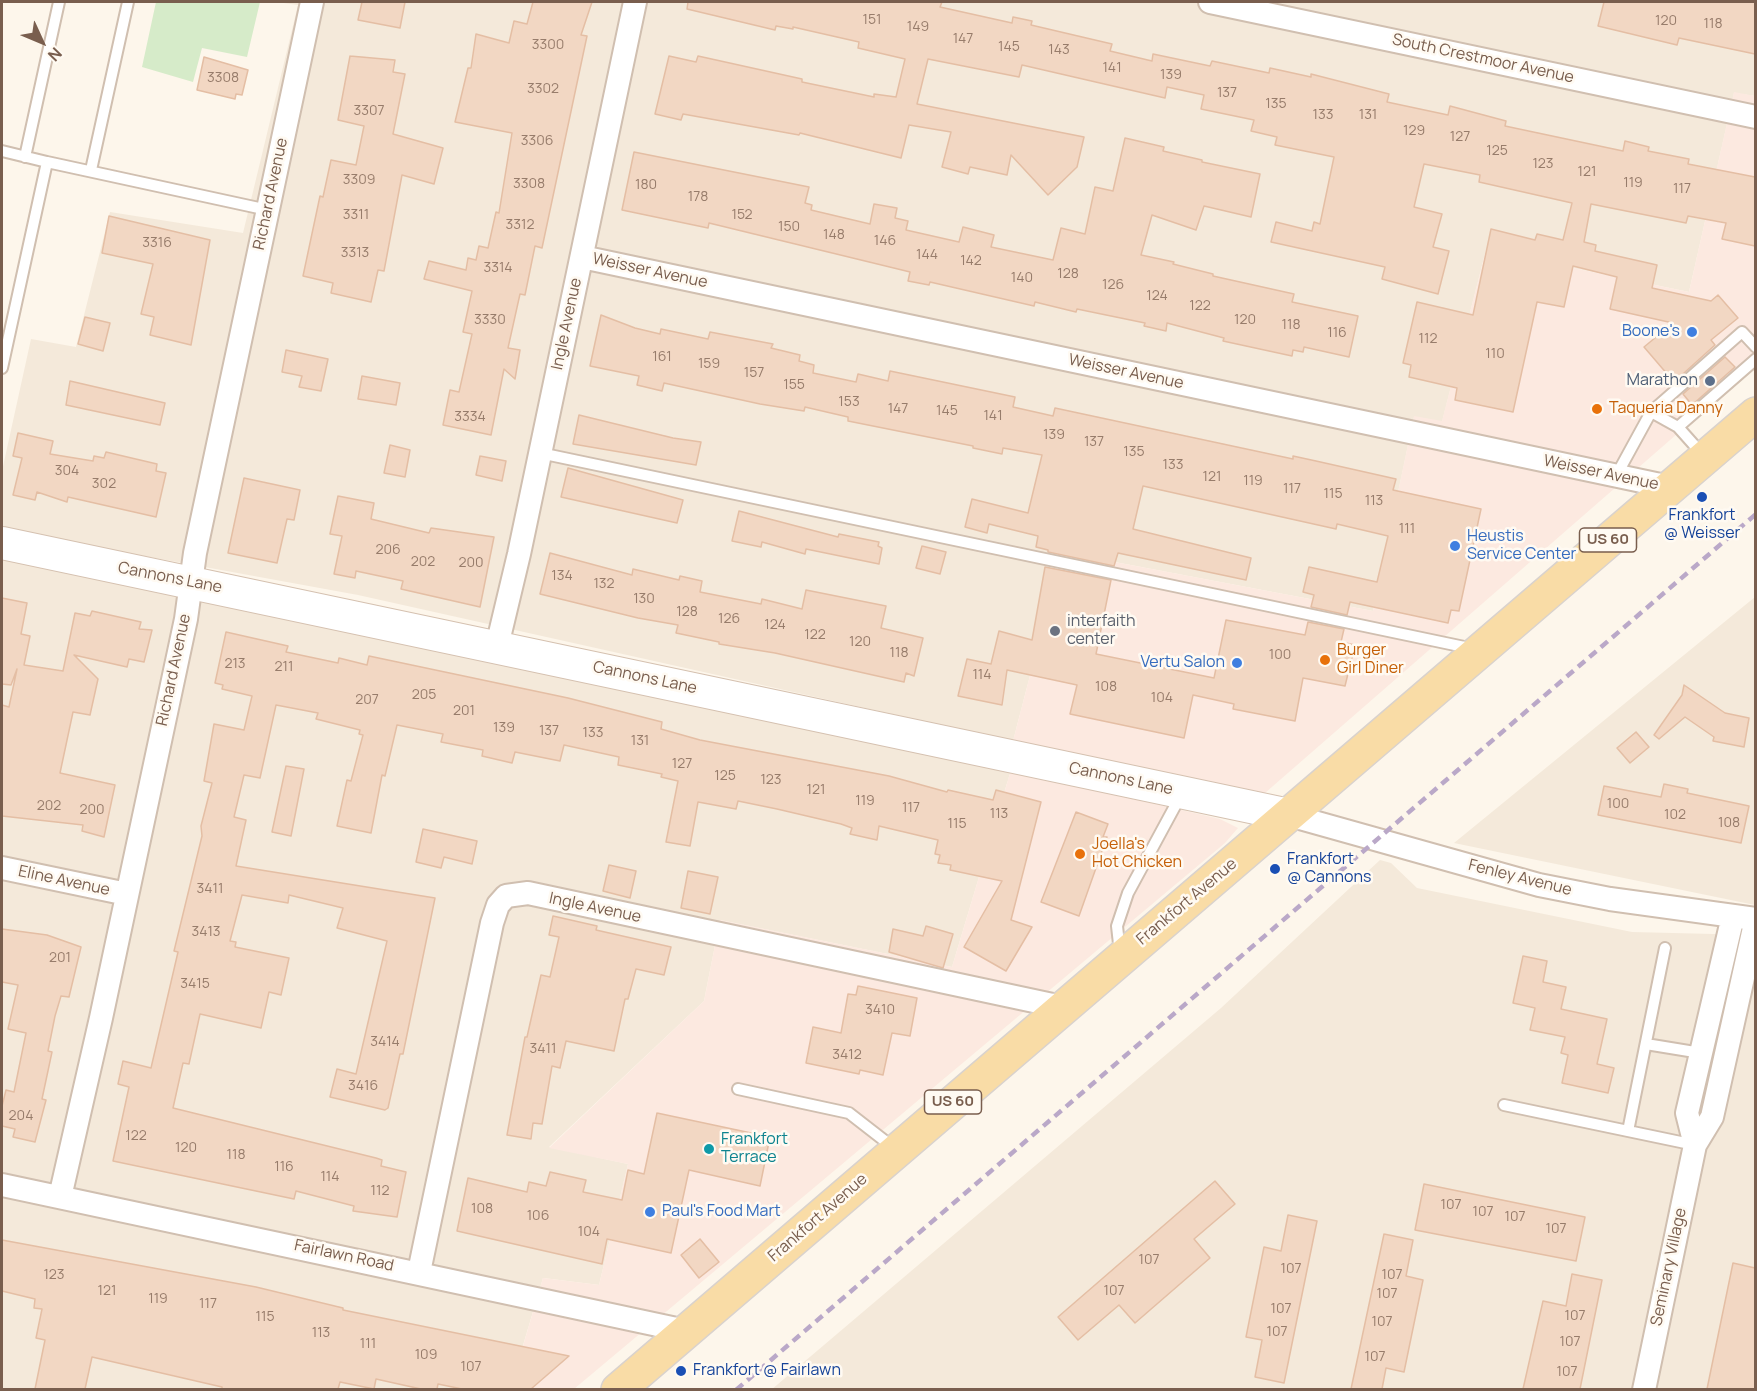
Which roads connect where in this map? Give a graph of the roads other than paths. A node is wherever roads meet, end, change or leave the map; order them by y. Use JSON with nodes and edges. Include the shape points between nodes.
{"nodes":[{"id":1,"x":59,"y":2,"type":"edge"},
{"id":2,"x":128,"y":2,"type":"edge"},
{"id":3,"x":312,"y":2,"type":"edge"},
{"id":4,"x":635,"y":2,"type":"edge"},
{"id":5,"x":1210,"y":2,"type":"edge"},
{"id":6,"x":1755,"y":117,"type":"edge"},
{"id":7,"x":2,"y":152,"type":"edge"},
{"id":8,"x":25,"y":157,"type":"junction"},
{"id":9,"x":47,"y":162,"type":"junction"},
{"id":10,"x":91,"y":170,"type":"junction"},
{"id":11,"x":268,"y":210,"type":"junction"},
{"id":12,"x":582,"y":256,"type":"junction"},
{"id":13,"x":1755,"y":347,"type":"edge"},
{"id":14,"x":1755,"y":359,"type":"edge"},
{"id":15,"x":2,"y":361,"type":"edge"},
{"id":16,"x":1651,"y":412,"type":"junction"},
{"id":17,"x":1755,"y":414,"type":"edge"},
{"id":18,"x":1678,"y":427,"type":"junction"},
{"id":19,"x":540,"y":453,"type":"junction"},
{"id":20,"x":1705,"y":457,"type":"junction"},
{"id":21,"x":1616,"y":476,"type":"junction"},
{"id":22,"x":1670,"y":487,"type":"junction"},
{"id":23,"x":2,"y":543,"type":"edge"},
{"id":24,"x":192,"y":584,"type":"junction"},
{"id":25,"x":497,"y":646,"type":"junction"},
{"id":26,"x":1480,"y":651,"type":"junction"},
{"id":27,"x":1183,"y":792,"type":"junction"},
{"id":28,"x":1289,"y":815,"type":"junction"},
{"id":29,"x":2,"y":868,"type":"edge"},
{"id":30,"x":127,"y":894,"type":"junction"},
{"id":31,"x":1744,"y":917,"type":"edge"},
{"id":32,"x":1665,"y":948,"type":"dead end"},
{"id":33,"x":1120,"y":958,"type":"junction"},
{"id":34,"x":1062,"y":1007,"type":"junction"},
{"id":35,"x":1646,"y":1044,"type":"junction"},
{"id":36,"x":1701,"y":1053,"type":"junction"},
{"id":37,"x":738,"y":1089,"type":"dead end"},
{"id":38,"x":1504,"y":1105,"type":"dead end"},
{"id":39,"x":1628,"y":1131,"type":"junction"},
{"id":40,"x":1695,"y":1145,"type":"junction"},
{"id":41,"x":897,"y":1150,"type":"junction"},
{"id":42,"x":2,"y":1185,"type":"edge"},
{"id":43,"x":60,"y":1197,"type":"junction"},
{"id":44,"x":419,"y":1272,"type":"junction"},
{"id":45,"x":686,"y":1331,"type":"junction"},
{"id":46,"x":618,"y":1389,"type":"edge"},
{"id":47,"x":1644,"y":1389,"type":"edge"}],
"edges":[{"from":1,"to":8,"type":"lane"},
{"from":2,"to":10,"type":"lane"},
{"from":3,"to":11,"type":"street","name":"Richard Avenue"},
{"from":4,"to":12,"type":"street","name":"Ingle Avenue"},
{"from":5,"to":6,"type":"street","name":"South Crestmoor Avenue"},
{"from":7,"to":8,"type":"lane"},
{"from":8,"to":9,"type":"lane"},
{"from":9,"to":10,"type":"lane"},
{"from":9,"to":15,"type":"lane"},
{"from":10,"to":11,"type":"lane"},
{"from":11,"to":24,"type":"street","name":"Richard Avenue","via":[[195,553]]},
{"from":12,"to":19,"type":"street","name":"Ingle Avenue"},
{"from":12,"to":21,"type":"street","name":"Weisser Avenue"},
{"from":13,"to":16,"type":"lane","via":[[1742,332]]},
{"from":14,"to":18,"type":"lane"},
{"from":16,"to":18,"type":"lane"},
{"from":16,"to":21,"type":"lane"},
{"from":17,"to":20,"type":"main road","name":"Frankfort Avenue","number":"US 60"},
{"from":18,"to":20,"type":"lane"},
{"from":19,"to":25,"type":"street","name":"Ingle Avenue"},
{"from":19,"to":26,"type":"lane"},
{"from":20,"to":22,"type":"main road","name":"Frankfort Avenue","number":"US 60"},
{"from":21,"to":22,"type":"street","name":"Weisser Avenue"},
{"from":22,"to":26,"type":"main road","name":"Frankfort Avenue","number":"US 60"},
{"from":23,"to":24,"type":"main road","name":"Cannons Lane"},
{"from":24,"to":25,"type":"main road","name":"Cannons Lane"},
{"from":24,"to":30,"type":"street","name":"Richard Avenue"},
{"from":25,"to":27,"type":"main road","name":"Cannons Lane"},
{"from":26,"to":28,"type":"main road","name":"Frankfort Avenue","number":"US 60"},
{"from":27,"to":28,"type":"main road","name":"Cannons Lane"},
{"from":27,"to":33,"type":"lane","via":[[1128,893],[1117,926]]},
{"from":28,"to":31,"type":"street","name":"Fenley Avenue","via":[[1539,885]]},
{"from":28,"to":33,"type":"main road","name":"Frankfort Avenue","number":"US 60"},
{"from":29,"to":30,"type":"street","name":"Eline Avenue"},
{"from":30,"to":43,"type":"street","name":"Richard Avenue"},
{"from":31,"to":36,"type":"street","name":"Seminary Village"},
{"from":31,"to":40,"type":"street","name":"Seminary Village","via":[[1712,1117]]},
{"from":32,"to":35,"type":"lane"},
{"from":33,"to":34,"type":"main road","name":"Frankfort Avenue","number":"US 60"},
{"from":34,"to":41,"type":"main road","name":"Frankfort Avenue","number":"US 60"},
{"from":34,"to":44,"type":"street","name":"Ingle Avenue","via":[[528,894],[506,896],[498,904],[492,923]]},
{"from":35,"to":36,"type":"lane"},
{"from":35,"to":39,"type":"lane"},
{"from":36,"to":40,"type":"street","name":"Seminary Village","via":[[1687,1113]]},
{"from":37,"to":41,"type":"lane","via":[[849,1113]]},
{"from":38,"to":39,"type":"lane"},
{"from":39,"to":40,"type":"lane"},
{"from":40,"to":47,"type":"street","name":"Seminary Village"},
{"from":41,"to":45,"type":"main road","name":"Frankfort Avenue","number":"US 60"},
{"from":42,"to":43,"type":"street","name":"Fairlawn Road"},
{"from":43,"to":44,"type":"street","name":"Fairlawn Road"},
{"from":44,"to":45,"type":"street","name":"Fairlawn Road"},
{"from":45,"to":46,"type":"main road","name":"Frankfort Avenue","number":"US 60"}]}
